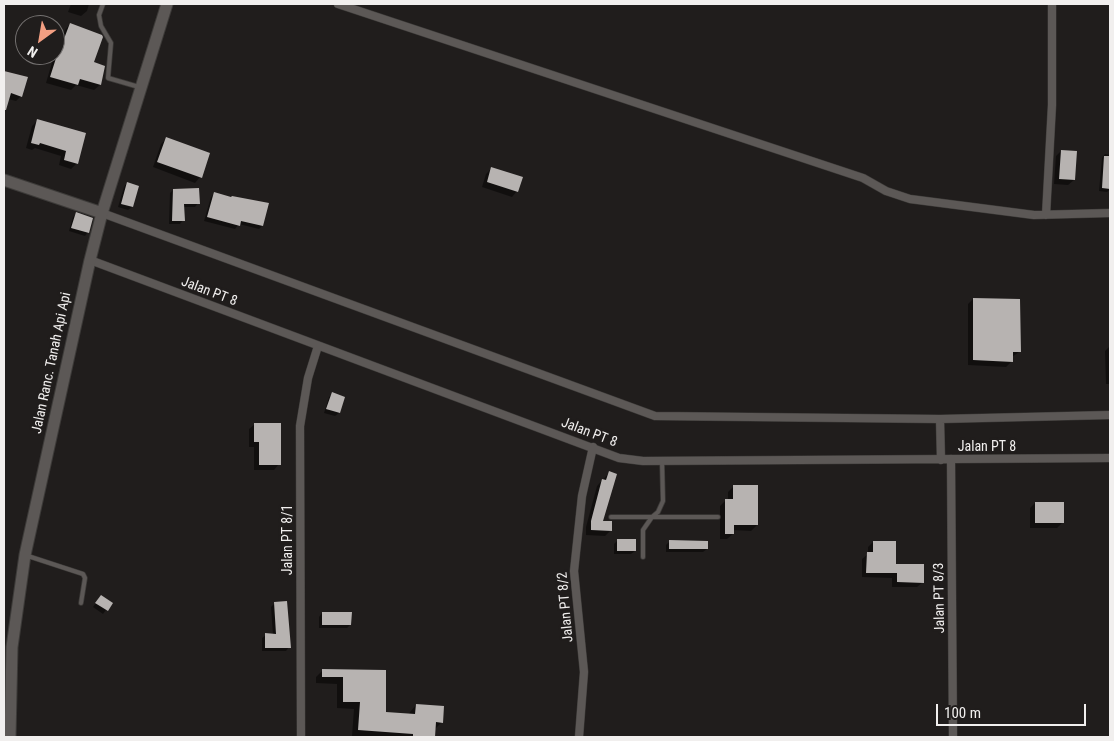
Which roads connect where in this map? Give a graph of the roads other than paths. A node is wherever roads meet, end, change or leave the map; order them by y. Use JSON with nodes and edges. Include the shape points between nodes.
{"nodes":[{"id":1,"x":103,"y":4,"type":"edge"},
{"id":2,"x":167,"y":4,"type":"edge"},
{"id":3,"x":338,"y":4,"type":"edge"},
{"id":4,"x":1052,"y":4,"type":"edge"},
{"id":5,"x":141,"y":87,"type":"junction"},
{"id":6,"x":4,"y":180,"type":"edge"},
{"id":7,"x":102,"y":213,"type":"junction"},
{"id":8,"x":1110,"y":213,"type":"edge"},
{"id":9,"x":1046,"y":215,"type":"junction"},
{"id":10,"x":90,"y":260,"type":"junction"},
{"id":11,"x":318,"y":346,"type":"junction"},
{"id":12,"x":1110,"y":415,"type":"edge"},
{"id":13,"x":940,"y":419,"type":"junction"},
{"id":14,"x":593,"y":447,"type":"junction"},
{"id":15,"x":1110,"y":458,"type":"edge"},
{"id":16,"x":941,"y":460,"type":"junction"},
{"id":17,"x":951,"y":460,"type":"junction"},
{"id":18,"x":662,"y":461,"type":"junction"},
{"id":19,"x":612,"y":517,"type":"dead end"},
{"id":20,"x":652,"y":517,"type":"junction"},
{"id":21,"x":718,"y":517,"type":"dead end"},
{"id":22,"x":25,"y":555,"type":"junction"},
{"id":23,"x":643,"y":557,"type":"dead end"},
{"id":24,"x":81,"y":602,"type":"dead end"},
{"id":25,"x":10,"y":737,"type":"edge"},
{"id":26,"x":301,"y":737,"type":"edge"},
{"id":27,"x":579,"y":737,"type":"edge"},
{"id":28,"x":953,"y":737,"type":"edge"}],
"edges":[{"from":1,"to":5,"type":"lane","via":[[99,16],[111,43],[108,78]]},
{"from":2,"to":5,"type":"street","name":"Jalan Ranc. Tanah Api Api"},
{"from":3,"to":9,"type":"street","via":[[863,178],[910,199]]},
{"from":4,"to":9,"type":"street","via":[[1052,105]]},
{"from":5,"to":7,"type":"street","name":"Jalan Ranc. Tanah Api Api"},
{"from":6,"to":7,"type":"street"},
{"from":7,"to":10,"type":"street","name":"Jalan Ranc. Tanah Api Api"},
{"from":7,"to":13,"type":"street","via":[[655,416]]},
{"from":8,"to":9,"type":"street"},
{"from":10,"to":11,"type":"street","name":"Jalan PT 8"},
{"from":10,"to":22,"type":"street","name":"Jalan Ranc. Tanah Api Api"},
{"from":11,"to":14,"type":"street","name":"Jalan PT 8"},
{"from":11,"to":26,"type":"street","name":"Jalan PT 8/1","via":[[308,378],[300,426]]},
{"from":12,"to":13,"type":"street"},
{"from":13,"to":16,"type":"street"},
{"from":14,"to":18,"type":"street","name":"Jalan PT 8","via":[[620,458]]},
{"from":14,"to":27,"type":"street","name":"Jalan PT 8/2","via":[[582,496],[574,571],[584,672]]},
{"from":15,"to":17,"type":"street","name":"Jalan PT 8"},
{"from":16,"to":17,"type":"street","name":"Jalan PT 8"},
{"from":16,"to":18,"type":"street","name":"Jalan PT 8"},
{"from":17,"to":28,"type":"street","name":"Jalan PT 8/3"},
{"from":18,"to":20,"type":"lane","via":[[663,501]]},
{"from":19,"to":20,"type":"lane"},
{"from":20,"to":21,"type":"lane"},
{"from":20,"to":23,"type":"lane","via":[[643,530]]},
{"from":22,"to":24,"type":"lane","via":[[83,574]]},
{"from":22,"to":25,"type":"street","name":"Jalan Ranc. Tanah Api Api","via":[[12,647]]}]}
